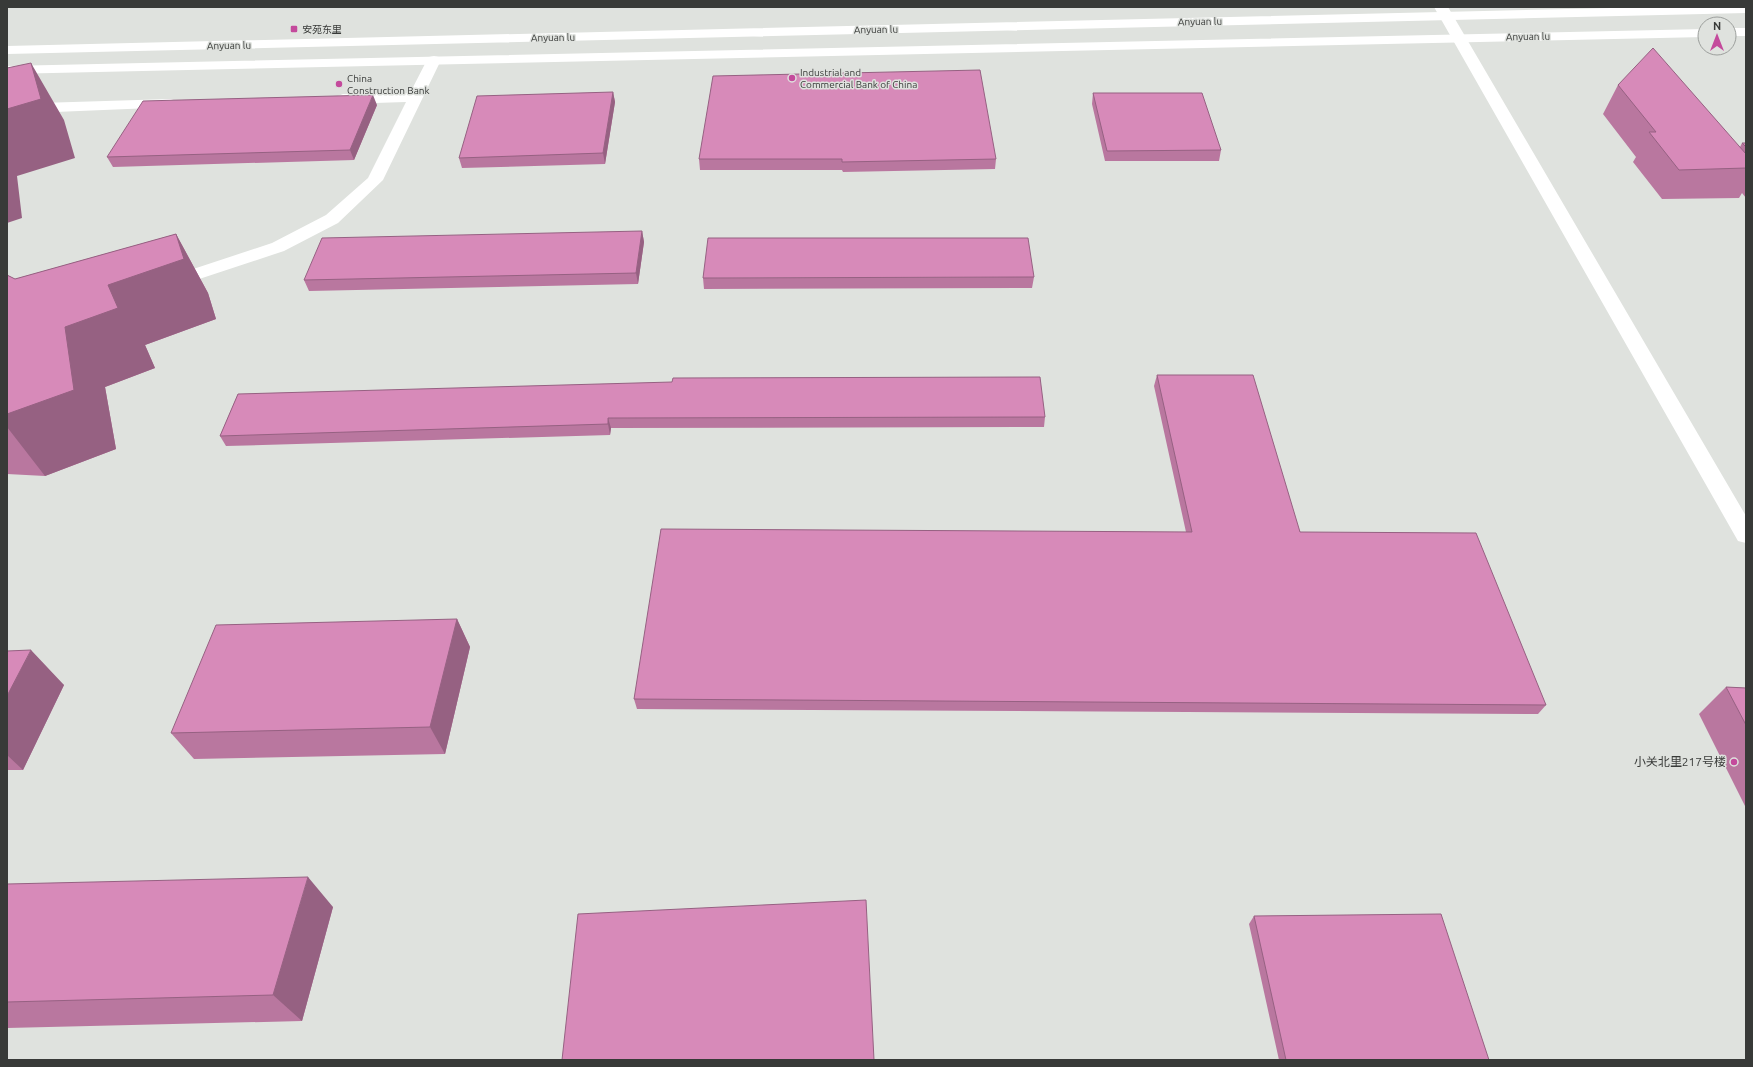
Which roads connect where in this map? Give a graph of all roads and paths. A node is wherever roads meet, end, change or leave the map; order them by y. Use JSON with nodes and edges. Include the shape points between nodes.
{"nodes":[{"id":1,"x":1746,"y":9,"type":"edge"},
{"id":2,"x":1444,"y":11,"type":"edge"},
{"id":3,"x":1697,"y":33,"type":"edge"},
{"id":4,"x":1459,"y":37,"type":"junction"},
{"id":5,"x":7,"y":50,"type":"edge"},
{"id":6,"x":434,"y":60,"type":"junction"},
{"id":7,"x":7,"y":70,"type":"edge"},
{"id":8,"x":416,"y":97,"type":"junction"},
{"id":9,"x":332,"y":99,"type":"edge"},
{"id":10,"x":190,"y":104,"type":"edge"},
{"id":11,"x":7,"y":109,"type":"edge"},
{"id":12,"x":154,"y":287,"type":"edge"},
{"id":13,"x":1746,"y":535,"type":"edge"}],
"edges":[{"from":1,"to":2,"type":"main road","name":"Anyuan lu"},
{"from":2,"to":4,"type":"main road"},
{"from":2,"to":5,"type":"main road","name":"Anyuan lu"},
{"from":3,"to":4,"type":"main road","name":"Anyuan lu"},
{"from":4,"to":6,"type":"main road","name":"Anyuan lu"},
{"from":4,"to":13,"type":"main road"},
{"from":6,"to":7,"type":"main road","name":"Anyuan lu"},
{"from":6,"to":8,"type":"main road"},
{"from":8,"to":9,"type":"main road"},
{"from":8,"to":12,"type":"main road","via":[[376,180],[332,219],[278,247]]},
{"from":10,"to":11,"type":"main road"}]}
